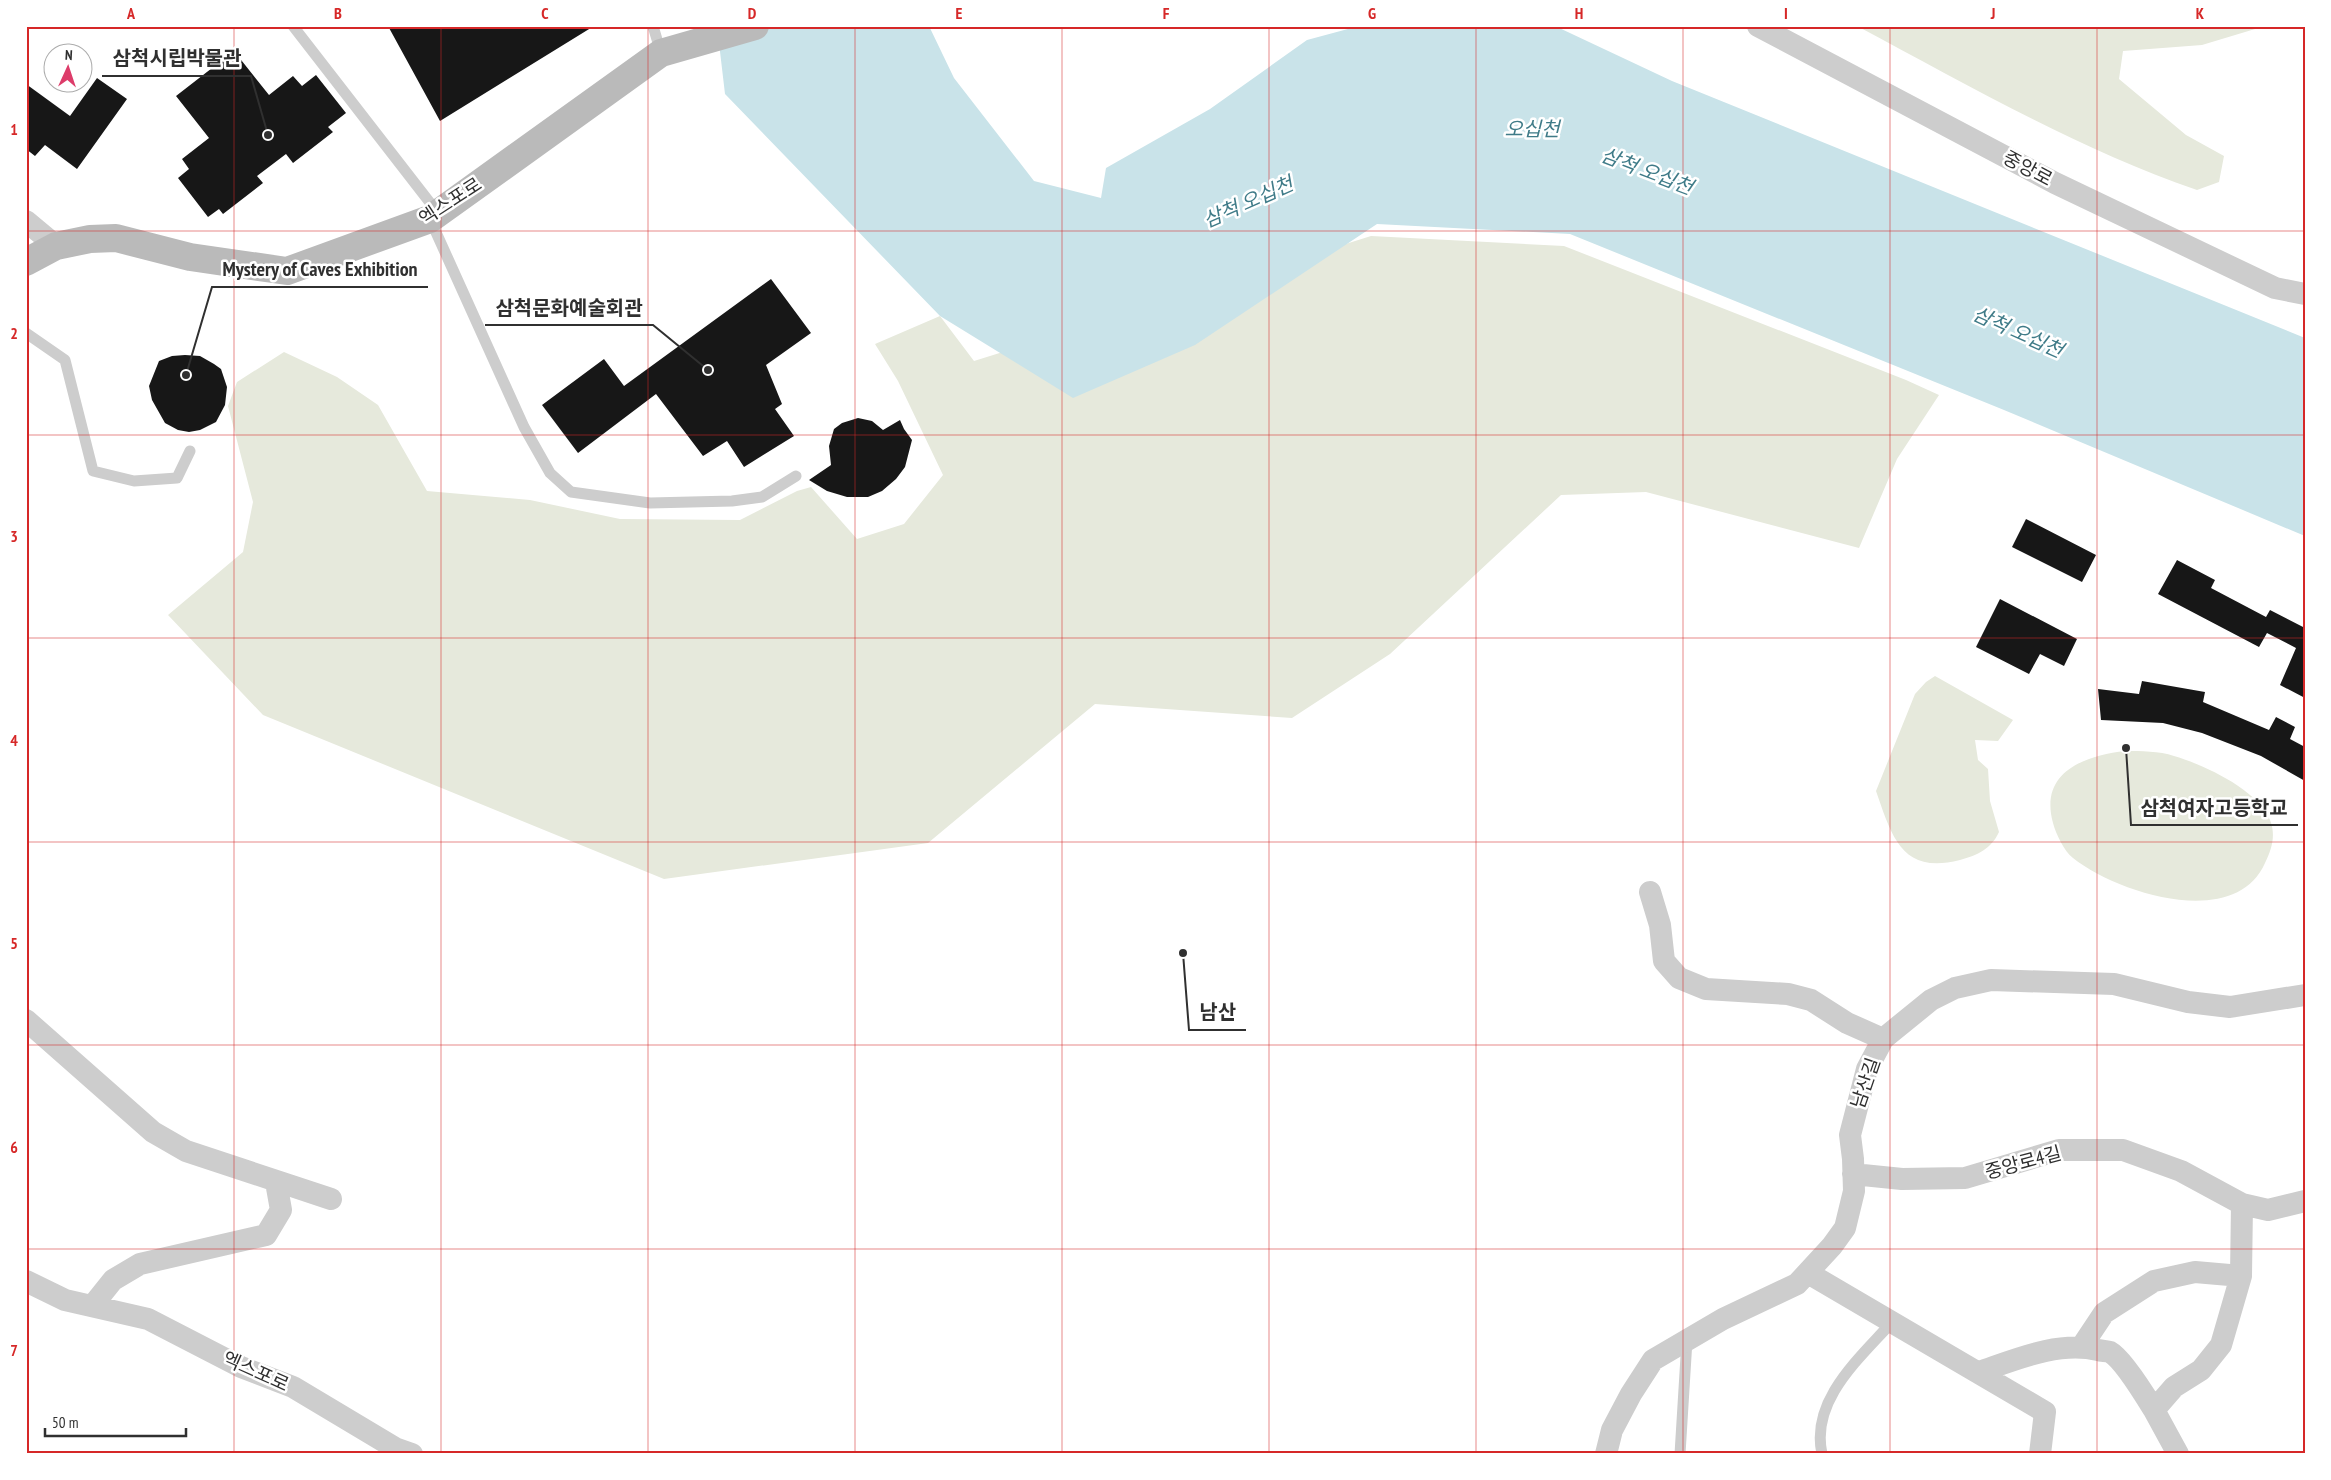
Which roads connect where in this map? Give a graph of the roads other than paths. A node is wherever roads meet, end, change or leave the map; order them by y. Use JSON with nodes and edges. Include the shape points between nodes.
{"nodes":[{"id":1,"x":294,"y":26,"type":"edge"},
{"id":2,"x":653,"y":26,"type":"edge"},
{"id":3,"x":755,"y":26,"type":"edge"},
{"id":4,"x":1758,"y":26,"type":"edge"},
{"id":5,"x":661,"y":53,"type":"junction"},
{"id":6,"x":434,"y":216,"type":"junction"},
{"id":7,"x":26,"y":221,"type":"edge"},
{"id":8,"x":56,"y":246,"type":"junction"},
{"id":9,"x":26,"y":262,"type":"edge"},
{"id":10,"x":2305,"y":294,"type":"edge"},
{"id":11,"x":26,"y":333,"type":"edge"},
{"id":12,"x":190,"y":451,"type":"dead end"},
{"id":13,"x":796,"y":476,"type":"dead end"},
{"id":14,"x":1650,"y":892,"type":"dead end"},
{"id":15,"x":2305,"y":995,"type":"edge"},
{"id":16,"x":26,"y":1020,"type":"edge"},
{"id":17,"x":1883,"y":1039,"type":"junction"},
{"id":18,"x":1853,"y":1174,"type":"junction"},
{"id":19,"x":276,"y":1182,"type":"junction"},
{"id":20,"x":331,"y":1199,"type":"dead end"},
{"id":21,"x":2305,"y":1201,"type":"edge"},
{"id":22,"x":2242,"y":1204,"type":"junction"},
{"id":23,"x":1808,"y":1273,"type":"junction"},
{"id":24,"x":2241,"y":1276,"type":"junction"},
{"id":25,"x":26,"y":1281,"type":"edge"},
{"id":26,"x":93,"y":1305,"type":"junction"},
{"id":27,"x":1892,"y":1322,"type":"junction"},
{"id":28,"x":1687,"y":1340,"type":"junction"},
{"id":29,"x":2082,"y":1346,"type":"junction"},
{"id":30,"x":1979,"y":1372,"type":"junction"},
{"id":31,"x":2154,"y":1410,"type":"junction"},
{"id":32,"x":412,"y":1454,"type":"edge"},
{"id":33,"x":1606,"y":1454,"type":"edge"},
{"id":34,"x":1680,"y":1454,"type":"edge"},
{"id":35,"x":1822,"y":1454,"type":"edge"},
{"id":36,"x":2040,"y":1454,"type":"edge"},
{"id":37,"x":2178,"y":1454,"type":"edge"}],
"edges":[{"from":1,"to":6,"type":"lane"},
{"from":2,"to":5,"type":"lane"},
{"from":3,"to":5,"type":"street","name":"엑스포로"},
{"from":4,"to":10,"type":"street","name":"중앙로","via":[[2055,183],[2275,288]]},
{"from":5,"to":6,"type":"street","name":"엑스포로"},
{"from":6,"to":8,"type":"street","name":"엑스포로","via":[[287,271],[190,257],[116,238]]},
{"from":6,"to":13,"type":"lane","via":[[524,427],[550,473],[571,492],[650,503],[732,501],[762,497]]},
{"from":7,"to":8,"type":"street"},
{"from":8,"to":9,"type":"street","name":"엑스포로"},
{"from":11,"to":12,"type":"lane","via":[[65,360],[93,471],[134,481],[177,478]]},
{"from":14,"to":17,"type":"street","via":[[1660,925],[1664,961],[1679,978],[1706,989],[1788,994],[1811,1000],[1848,1023]]},
{"from":15,"to":17,"type":"street","name":"남산길","via":[[2230,1007],[2188,1002],[2114,984],[1991,980],[1956,988],[1931,1000]]},
{"from":16,"to":19,"type":"street","via":[[153,1132],[186,1151]]},
{"from":17,"to":18,"type":"street","name":"남산길","via":[[1867,1069],[1856,1105],[1850,1135]]},
{"from":18,"to":22,"type":"street","name":"중앙로4길","via":[[1902,1179],[1965,1178],[2059,1150],[2124,1150],[2180,1171]]},
{"from":18,"to":23,"type":"street","name":"남산길","via":[[1854,1191],[1845,1228]]},
{"from":19,"to":20,"type":"street"},
{"from":19,"to":26,"type":"street","via":[[281,1210],[266,1235],[140,1264],[113,1280]]},
{"from":21,"to":22,"type":"street","name":"중앙로4길","via":[[2268,1210]]},
{"from":22,"to":24,"type":"street"},
{"from":23,"to":27,"type":"street"},
{"from":23,"to":28,"type":"street","name":"남산길","via":[[1797,1284]]},
{"from":24,"to":29,"type":"street","via":[[2195,1272],[2154,1281],[2104,1313]]},
{"from":24,"to":31,"type":"street","via":[[2221,1345],[2201,1370],[2174,1387]]},
{"from":25,"to":26,"type":"street","name":"엑스포로","via":[[65,1300]]},
{"from":26,"to":32,"type":"street","name":"엑스포로","via":[[148,1319],[241,1367],[293,1387],[395,1448]]},
{"from":27,"to":30,"type":"street"},
{"from":27,"to":35,"type":"lane","via":[[1835,1390],[1823,1413],[1819,1441]]},
{"from":28,"to":33,"type":"street","name":"남산길","via":[[1653,1360],[1630,1394],[1612,1430]]},
{"from":28,"to":34,"type":"lane"},
{"from":29,"to":30,"type":"street","via":[[2029,1356]]},
{"from":29,"to":31,"type":"street","via":[[2110,1352],[2139,1385]]},
{"from":30,"to":36,"type":"street","via":[[2044,1412]]},
{"from":31,"to":37,"type":"street"}]}
